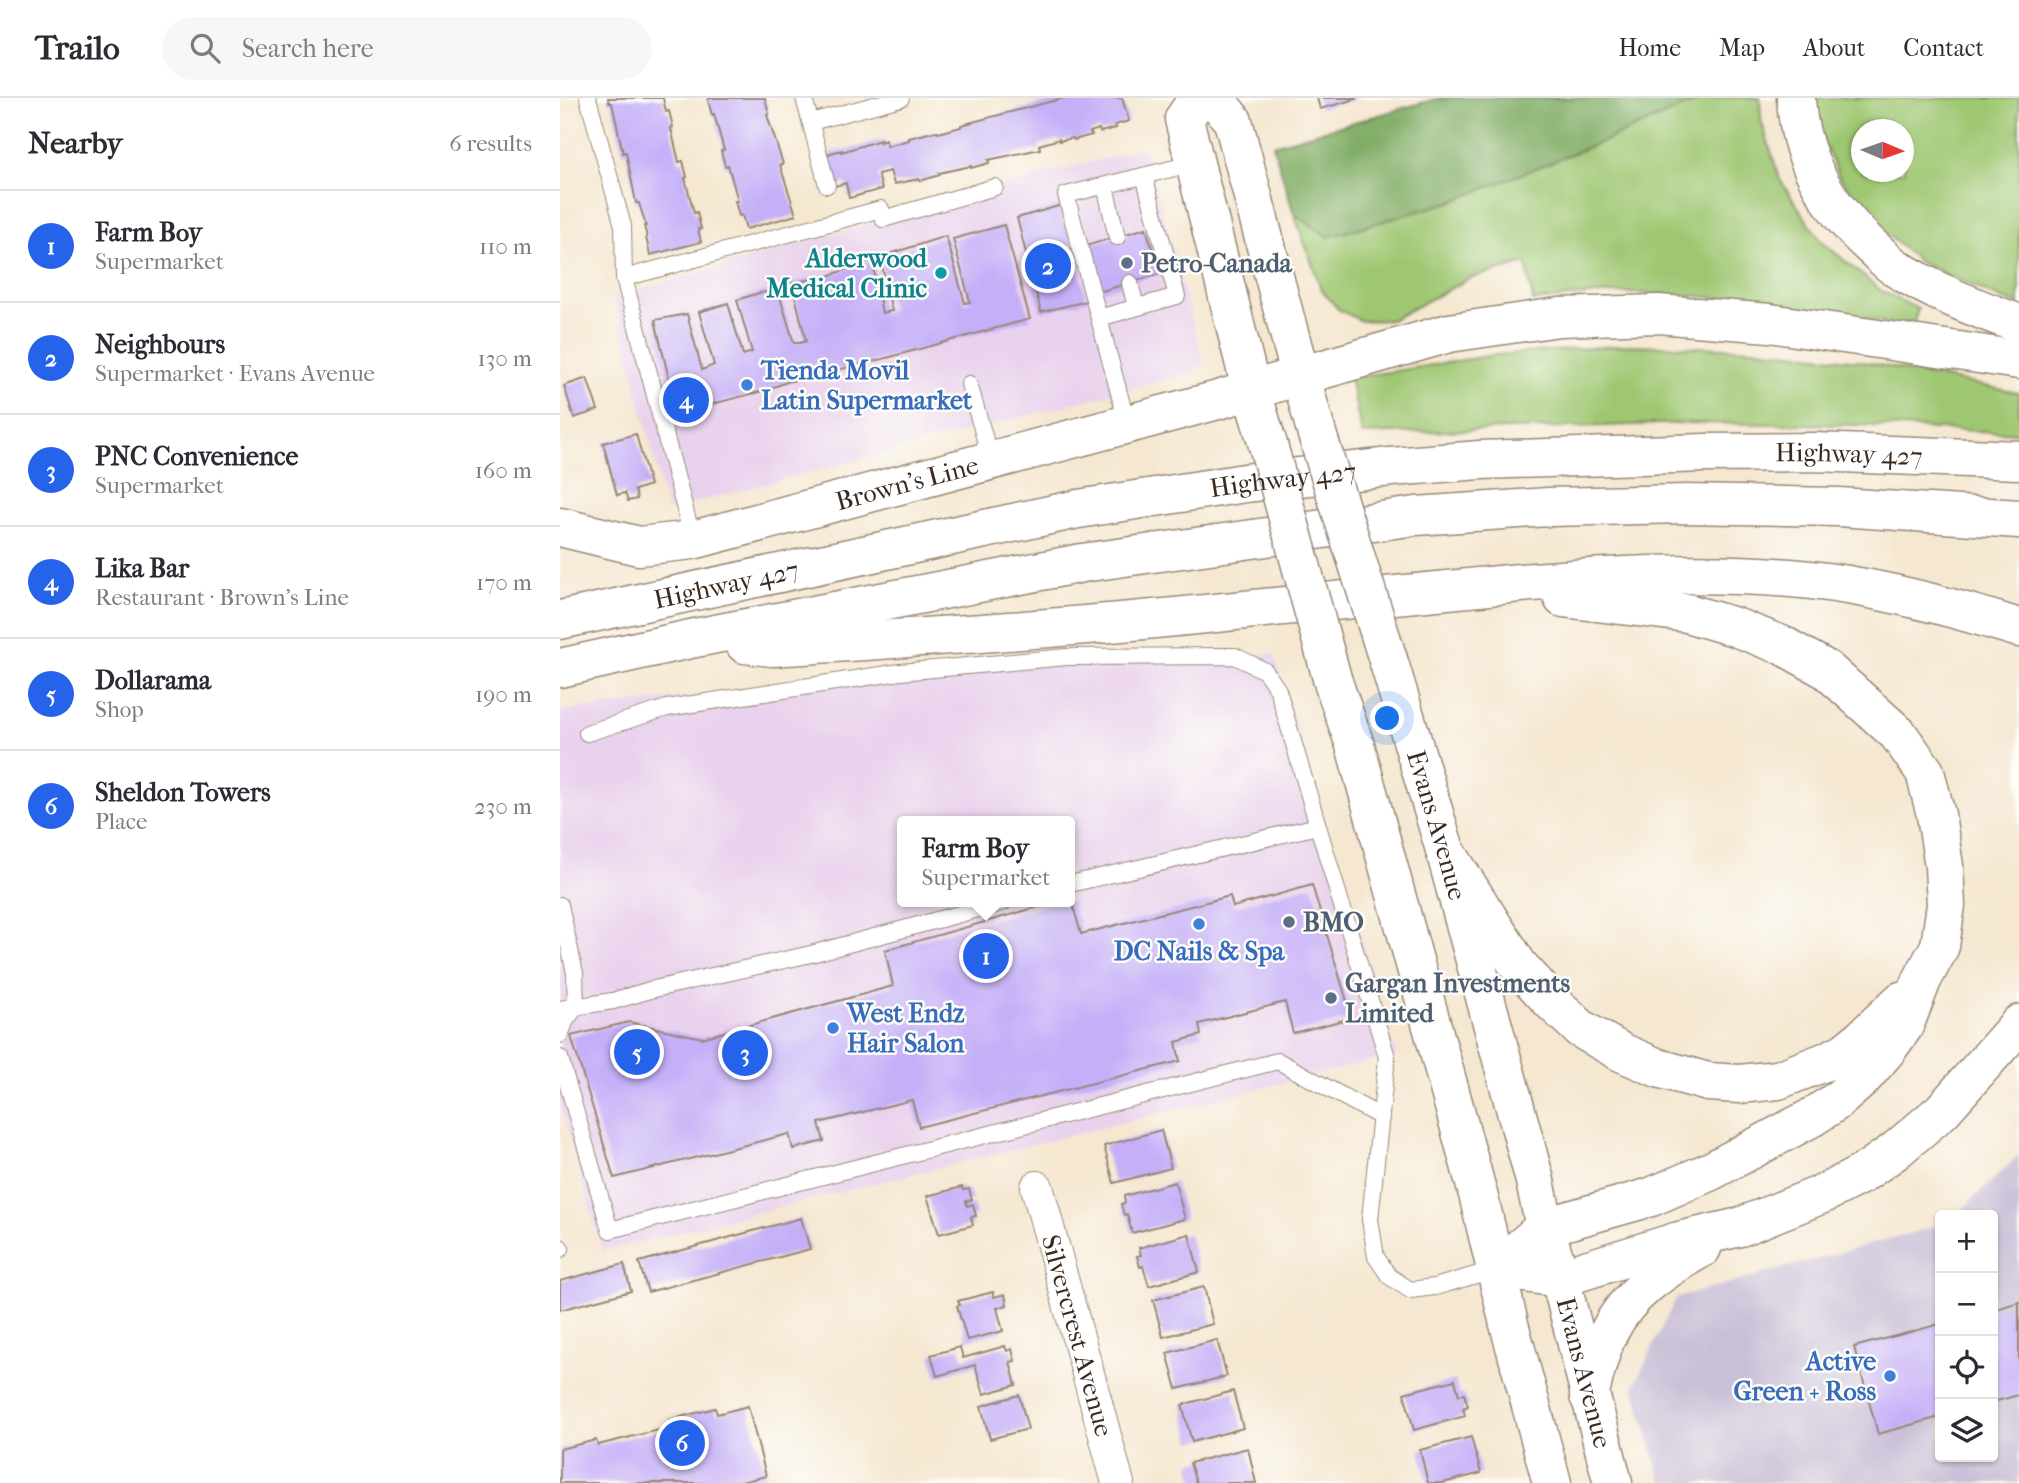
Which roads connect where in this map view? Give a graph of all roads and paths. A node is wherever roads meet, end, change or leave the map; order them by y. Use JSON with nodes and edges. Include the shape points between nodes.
{"nodes":[{"id":1,"x":588,"y":98,"type":"edge"},
{"id":2,"x":804,"y":98,"type":"edge"},
{"id":3,"x":901,"y":98,"type":"edge"},
{"id":4,"x":1198,"y":98,"type":"edge"},
{"id":5,"x":1214,"y":98,"type":"edge"},
{"id":6,"x":1796,"y":98,"type":"edge"},
{"id":7,"x":811,"y":122,"type":"junction"},
{"id":8,"x":1195,"y":163,"type":"junction"},
{"id":9,"x":1144,"y":176,"type":"junction"},
{"id":10,"x":827,"y":185,"type":"dead end"},
{"id":11,"x":1105,"y":186,"type":"junction"},
{"id":12,"x":995,"y":187,"type":"dead end"},
{"id":13,"x":1117,"y":237,"type":"dead end"},
{"id":14,"x":625,"y":278,"type":"junction"},
{"id":15,"x":1130,"y":283,"type":"dead end"},
{"id":16,"x":1136,"y":307,"type":"junction"},
{"id":17,"x":1099,"y":318,"type":"junction"},
{"id":18,"x":2019,"y":324,"type":"edge"},
{"id":19,"x":2019,"y":360,"type":"edge"},
{"id":20,"x":1300,"y":376,"type":"junction"},
{"id":21,"x":969,"y":384,"type":"dead end"},
{"id":22,"x":1251,"y":389,"type":"junction"},
{"id":23,"x":1127,"y":423,"type":"junction"},
{"id":24,"x":991,"y":460,"type":"junction"},
{"id":25,"x":2019,"y":460,"type":"edge"},
{"id":26,"x":2019,"y":519,"type":"edge"},
{"id":27,"x":560,"y":527,"type":"edge"},
{"id":28,"x":693,"y":540,"type":"junction"},
{"id":29,"x":1456,"y":589,"type":"junction"},
{"id":30,"x":560,"y":620,"type":"edge"},
{"id":31,"x":2019,"y":628,"type":"edge"},
{"id":32,"x":695,"y":638,"type":"junction"},
{"id":33,"x":560,"y":667,"type":"edge"},
{"id":34,"x":587,"y":733,"type":"dead end"},
{"id":35,"x":1318,"y":825,"type":"junction"},
{"id":36,"x":1445,"y":850,"type":"junction"},
{"id":37,"x":1075,"y":883,"type":"edge"},
{"id":38,"x":560,"y":905,"type":"edge"},
{"id":39,"x":985,"y":907,"type":"edge"},
{"id":40,"x":1922,"y":980,"type":"junction"},
{"id":41,"x":568,"y":1008,"type":"edge"},
{"id":42,"x":2019,"y":1024,"type":"edge"},
{"id":43,"x":560,"y":1035,"type":"edge"},
{"id":44,"x":560,"y":1058,"type":"edge"},
{"id":45,"x":1381,"y":1117,"type":"junction"},
{"id":46,"x":1037,"y":1186,"type":"dead end"},
{"id":47,"x":1545,"y":1227,"type":"junction"},
{"id":48,"x":1740,"y":1227,"type":"junction"},
{"id":49,"x":1496,"y":1269,"type":"junction"},
{"id":50,"x":1560,"y":1279,"type":"junction"},
{"id":51,"x":1589,"y":1396,"type":"junction"},
{"id":52,"x":1112,"y":1482,"type":"edge"},
{"id":53,"x":1552,"y":1483,"type":"edge"},
{"id":54,"x":1613,"y":1483,"type":"edge"}],
"edges":[{"from":1,"to":14,"type":"lane","via":[[623,226]]},
{"from":2,"to":7,"type":"lane"},
{"from":3,"to":7,"type":"lane"},
{"from":4,"to":8,"type":"main road","via":[[1184,119]]},
{"from":5,"to":20,"type":"main road","name":"Evans Avenue","via":[[1233,121]]},
{"from":6,"to":18,"type":"main road","via":[[1803,145],[1822,189],[1851,228],[1894,267],[1945,295]]},
{"from":7,"to":10,"type":"lane"},
{"from":8,"to":9,"type":"lane"},
{"from":8,"to":22,"type":"main road"},
{"from":9,"to":11,"type":"lane"},
{"from":9,"to":16,"type":"lane","via":[[1177,296]]},
{"from":11,"to":13,"type":"lane"},
{"from":11,"to":17,"type":"lane","via":[[1066,195]]},
{"from":12,"to":14,"type":"lane","via":[[883,219],[881,209]]},
{"from":14,"to":28,"type":"lane"},
{"from":15,"to":16,"type":"lane"},
{"from":16,"to":17,"type":"lane"},
{"from":17,"to":23,"type":"lane"},
{"from":19,"to":20,"type":"main road","name":"Brown's Line","via":[[1770,323],[1658,314],[1559,317],[1449,333]]},
{"from":20,"to":22,"type":"main road","name":"Brown's Line"},
{"from":20,"to":36,"type":"main road","name":"Evans Avenue","bridge":true},
{"from":21,"to":24,"type":"lane"},
{"from":22,"to":23,"type":"main road","name":"Brown's Line"},
{"from":22,"to":49,"type":"main road","bridge":true,"via":[[1355,745]]},
{"from":23,"to":24,"type":"main road","name":"Brown's Line"},
{"from":24,"to":28,"type":"main road","name":"Brown's Line"},
{"from":25,"to":30,"type":"main road","name":"Highway 427","via":[[1815,452],[1494,459],[1245,483],[1078,509]]},
{"from":26,"to":32,"type":"main road","name":"Highway 427","via":[[1839,507],[1688,505],[1548,507],[1416,516],[1082,563]]},
{"from":27,"to":28,"type":"main road","name":"Brown's Line","via":[[639,546]]},
{"from":29,"to":31,"type":"main road","via":[[1587,578],[1721,574],[1781,578],[1904,596]]},
{"from":29,"to":32,"type":"main road","via":[[1103,625],[772,647]]},
{"from":29,"to":40,"type":"main road","via":[[1687,614],[1784,646],[1827,670],[1898,734],[1925,772],[1936,815],[1946,905],[1940,946]]},
{"from":32,"to":33,"type":"main road","name":"Highway 427"},
{"from":34,"to":35,"type":"lane","via":[[667,708],[900,672],[1066,657],[1235,656],[1265,671],[1278,690]]},
{"from":35,"to":37,"type":"lane"},
{"from":35,"to":45,"type":"lane","via":[[1387,1057]]},
{"from":36,"to":40,"type":"main road","via":[[1518,965],[1550,1000],[1581,1029],[1621,1052],[1671,1072],[1708,1082],[1778,1080],[1844,1052]]},
{"from":36,"to":47,"type":"main road","name":"Evans Avenue"},
{"from":38,"to":41,"type":"lane","via":[[575,973]]},
{"from":39,"to":41,"type":"lane","via":[[811,954]]},
{"from":40,"to":47,"type":"main road","via":[[1904,1026],[1862,1079],[1837,1101],[1712,1171],[1651,1197]]},
{"from":41,"to":43,"type":"lane"},
{"from":42,"to":48,"type":"main road","via":[[1942,1111],[1895,1152],[1825,1193]]},
{"from":44,"to":45,"type":"lane","via":[[610,1230],[1278,1061]]},
{"from":45,"to":49,"type":"lane","via":[[1370,1219],[1376,1257],[1389,1276],[1410,1290]]},
{"from":46,"to":52,"type":"street","name":"Silvercrest Avenue"},
{"from":47,"to":49,"type":"main road"},
{"from":47,"to":50,"type":"main road","name":"Evans Avenue"},
{"from":48,"to":50,"type":"main road","via":[[1678,1241]]},
{"from":48,"to":51,"type":"main road","via":[[1665,1269],[1631,1299],[1609,1333]]},
{"from":49,"to":50,"type":"main road"},
{"from":49,"to":53,"type":"main road"},
{"from":50,"to":51,"type":"main road","name":"Evans Avenue"},
{"from":51,"to":54,"type":"main road","name":"Evans Avenue"}]}
